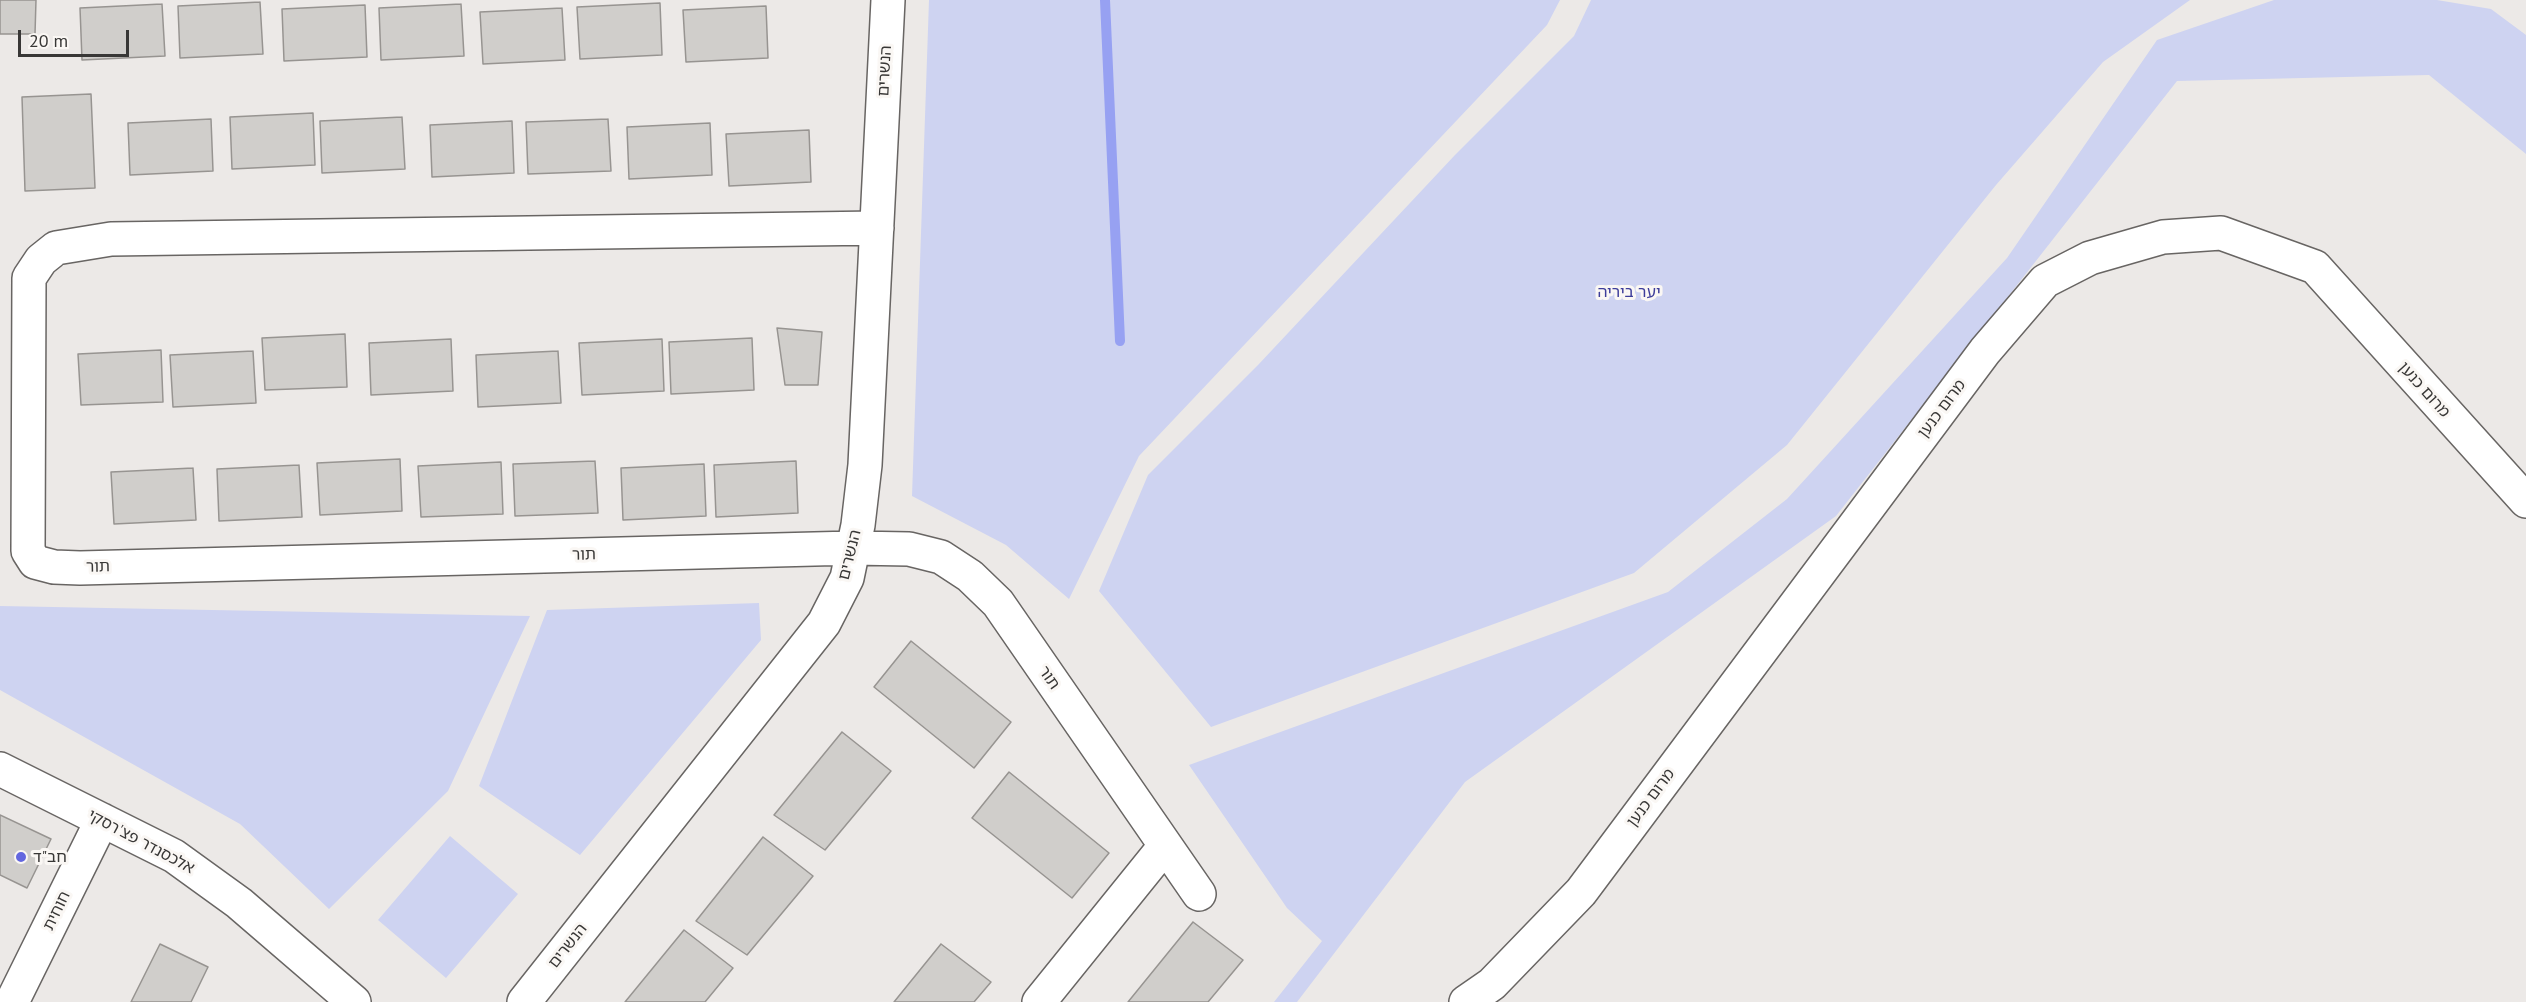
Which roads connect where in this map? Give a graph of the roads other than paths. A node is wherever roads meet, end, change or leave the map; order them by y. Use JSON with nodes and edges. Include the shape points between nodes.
{"nodes":[{"id":1,"x":888,"y":0,"type":"edge"},
{"id":2,"x":876,"y":228,"type":"junction"},
{"id":3,"x":2526,"y":501,"type":"edge"},
{"id":4,"x":853,"y":548,"type":"junction"},
{"id":5,"x":0,"y":770,"type":"edge"},
{"id":6,"x":102,"y":820,"type":"junction"},
{"id":7,"x":1166,"y":846,"type":"junction"},
{"id":8,"x":1199,"y":894,"type":"dead end"},
{"id":9,"x":12,"y":1002,"type":"edge"},
{"id":10,"x":354,"y":1002,"type":"edge"},
{"id":11,"x":524,"y":1002,"type":"edge"},
{"id":12,"x":1039,"y":1002,"type":"edge"},
{"id":13,"x":1466,"y":1002,"type":"edge"}],
"edges":[{"from":1,"to":2,"type":"street","name":"הנשרים"},
{"from":2,"to":4,"type":"street","name":"הנשרים","via":[[865,465]]},
{"from":2,"to":4,"type":"street","name":"תור","via":[[111,238],[56,248],[41,260],[29,278],[26,530],[28,551],[35,562],[80,568]]},
{"from":3,"to":13,"type":"street","name":"מרום כנען","via":[[2314,267],[2221,234],[2163,237],[2090,258],[2045,281],[1985,351],[1581,892],[1492,984]]},
{"from":4,"to":7,"type":"street","name":"תור","via":[[909,549],[941,557],[970,576],[998,603]]},
{"from":4,"to":11,"type":"street","name":"הנשרים","via":[[847,578],[824,623]]},
{"from":5,"to":6,"type":"street","name":"אלכסנדר פצ'רסקי"},
{"from":6,"to":9,"type":"street","name":"חוחית"},
{"from":6,"to":10,"type":"street","name":"אלכסנדר פצ'רסקי","via":[[174,856],[208,879]]},
{"from":7,"to":8,"type":"street","name":"תור"},
{"from":7,"to":12,"type":"street"}]}
